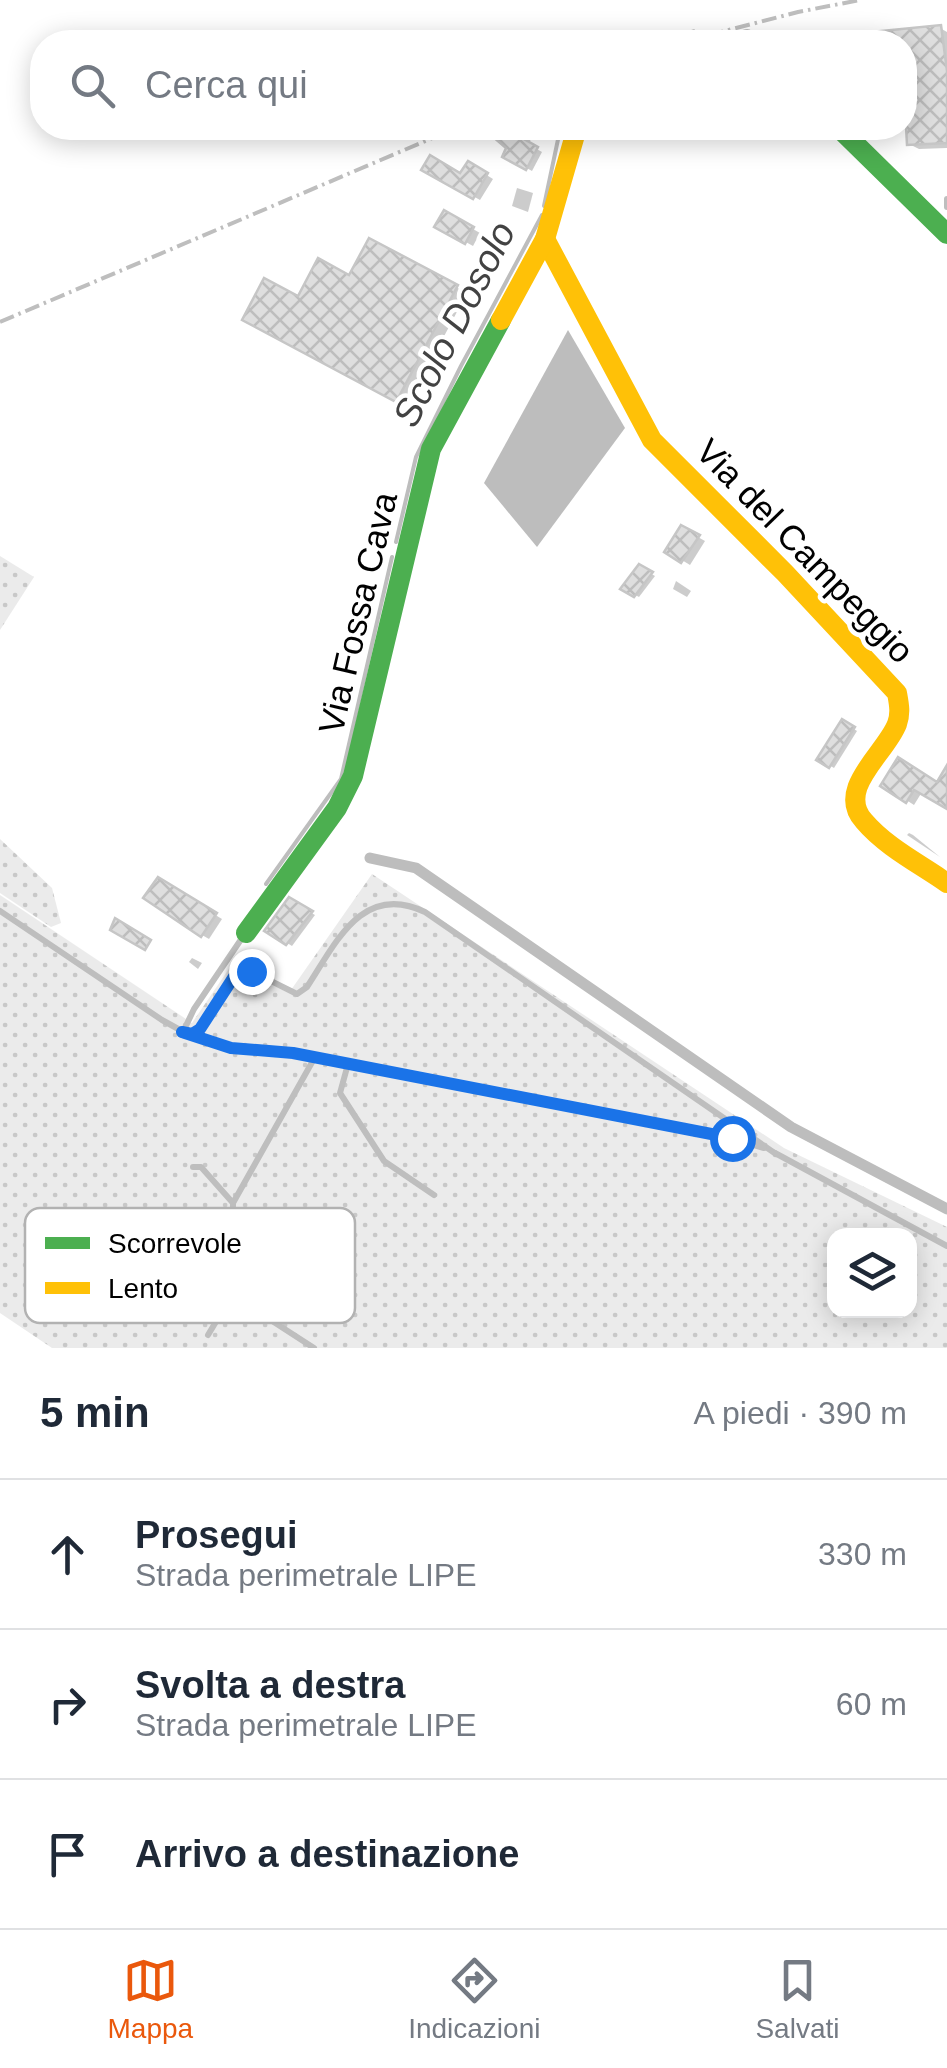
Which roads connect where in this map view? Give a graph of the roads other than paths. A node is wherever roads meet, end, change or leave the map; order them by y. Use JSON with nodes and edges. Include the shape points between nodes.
{"nodes":[{"id":1,"x":573,"y":140,"type":"edge"},
{"id":2,"x":853,"y":140,"type":"edge"},
{"id":3,"x":947,"y":199,"type":"edge"},
{"id":4,"x":944,"y":221,"type":"edge"},
{"id":5,"x":545,"y":239,"type":"junction"},
{"id":6,"x":947,"y":884,"type":"edge"},
{"id":7,"x":0,"y":911,"type":"edge"},
{"id":8,"x":246,"y":933,"type":"joint"},
{"id":9,"x":182,"y":1032,"type":"junction"},
{"id":10,"x":314,"y":1057,"type":"junction"},
{"id":11,"x":348,"y":1064,"type":"junction"},
{"id":12,"x":776,"y":1154,"type":"junction"},
{"id":13,"x":193,"y":1167,"type":"dead end"},
{"id":14,"x":434,"y":1195,"type":"dead end"},
{"id":15,"x":233,"y":1203,"type":"junction"},
{"id":16,"x":233,"y":1208,"type":"edge"},
{"id":17,"x":947,"y":1246,"type":"edge"},
{"id":18,"x":215,"y":1323,"type":"edge"},
{"id":19,"x":275,"y":1323,"type":"edge"},
{"id":20,"x":208,"y":1335,"type":"dead end"},
{"id":21,"x":314,"y":1348,"type":"edge"}],
"edges":[{"from":1,"to":5,"type":"street","name":"Via Fossa Cava"},
{"from":2,"to":4,"type":"street"},
{"from":3,"to":4,"type":"lane"},
{"from":5,"to":6,"type":"street","name":"Via del Campeggio","via":[[652,440],[896,692],[901,719],[854,801],[860,818]]},
{"from":5,"to":8,"type":"street","name":"Via Fossa Cava","via":[[431,449],[348,789]]},
{"from":7,"to":9,"type":"lane"},
{"from":8,"to":9,"type":"lane"},
{"from":9,"to":10,"type":"lane","via":[[231,1048]]},
{"from":9,"to":12,"type":"lane","via":[[200,1029],[238,972],[251,971],[297,994],[352,922],[380,905],[408,904]]},
{"from":10,"to":11,"type":"lane"},
{"from":10,"to":15,"type":"lane"},
{"from":11,"to":12,"type":"lane","via":[[720,1136]]},
{"from":11,"to":14,"type":"lane","via":[[340,1093],[384,1161]]},
{"from":12,"to":17,"type":"lane"},
{"from":13,"to":15,"type":"lane"},
{"from":15,"to":16,"type":"lane"},
{"from":18,"to":20,"type":"lane"},
{"from":19,"to":21,"type":"lane"}]}
